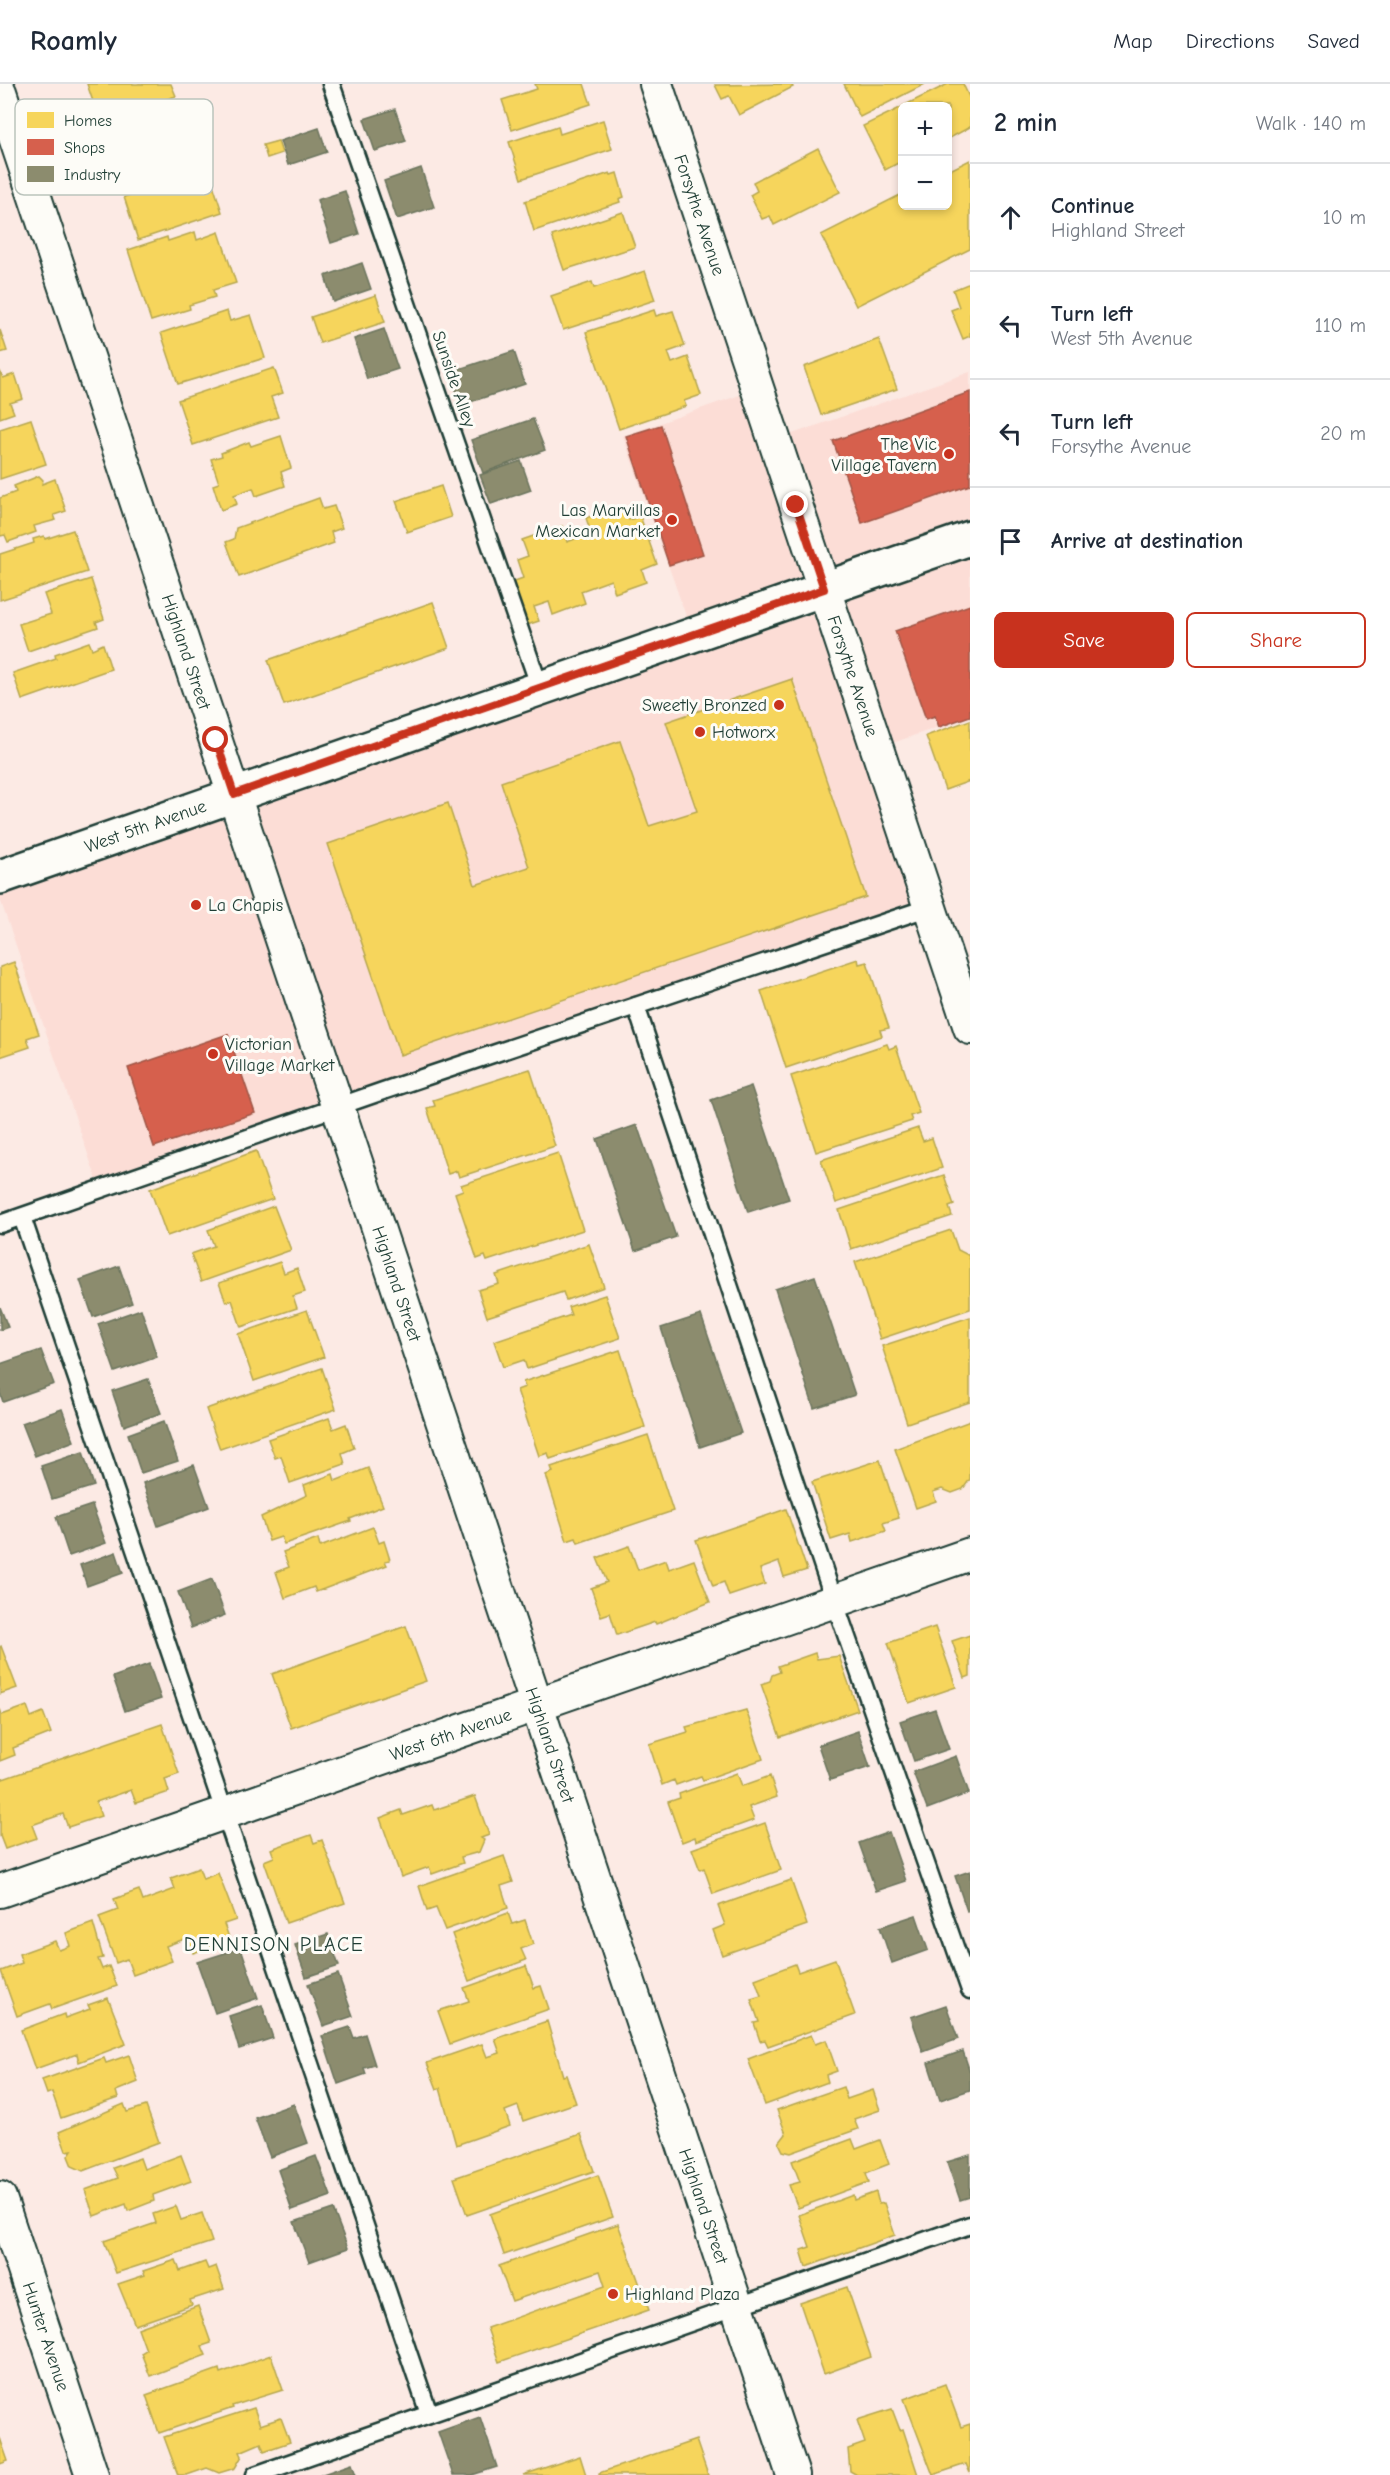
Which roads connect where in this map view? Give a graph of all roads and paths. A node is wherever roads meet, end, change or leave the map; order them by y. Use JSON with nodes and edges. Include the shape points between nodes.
{"nodes":[{"id":1,"x":331,"y":84,"type":"edge"},
{"id":2,"x":656,"y":84,"type":"edge"},
{"id":3,"x":0,"y":92,"type":"edge"},
{"id":4,"x":15,"y":137,"type":"edge"},
{"id":5,"x":34,"y":195,"type":"edge"},
{"id":6,"x":970,"y":538,"type":"edge"},
{"id":7,"x":824,"y":589,"type":"junction"},
{"id":8,"x":540,"y":688,"type":"junction"},
{"id":9,"x":234,"y":794,"type":"junction"},
{"id":10,"x":0,"y":878,"type":"edge"},
{"id":11,"x":930,"y":907,"type":"junction"},
{"id":12,"x":636,"y":1006,"type":"junction"},
{"id":13,"x":970,"y":1028,"type":"edge"},
{"id":14,"x":338,"y":1106,"type":"junction"},
{"id":15,"x":22,"y":1216,"type":"junction"},
{"id":16,"x":0,"y":1224,"type":"edge"},
{"id":17,"x":970,"y":1554,"type":"edge"},
{"id":18,"x":834,"y":1600,"type":"junction"},
{"id":19,"x":536,"y":1704,"type":"junction"},
{"id":20,"x":225,"y":1812,"type":"junction"},
{"id":21,"x":0,"y":1891,"type":"edge"},
{"id":22,"x":970,"y":1990,"type":"edge"},
{"id":23,"x":0,"y":2198,"type":"edge"},
{"id":24,"x":970,"y":2225,"type":"edge"},
{"id":25,"x":737,"y":2306,"type":"junction"},
{"id":26,"x":429,"y":2414,"type":"junction"},
{"id":27,"x":92,"y":2475,"type":"edge"},
{"id":28,"x":255,"y":2475,"type":"edge"},
{"id":29,"x":793,"y":2475,"type":"edge"}],
"edges":[{"from":1,"to":8,"type":"lane","name":"Sunside Alley"},
{"from":2,"to":7,"type":"street","name":"Forsythe Avenue"},
{"from":3,"to":4,"type":"street","name":"Highland Street"},
{"from":5,"to":9,"type":"street","name":"Highland Street"},
{"from":6,"to":7,"type":"main road","name":"West 5th Avenue"},
{"from":7,"to":8,"type":"main road","name":"West 5th Avenue"},
{"from":7,"to":11,"type":"street","name":"Forsythe Avenue"},
{"from":8,"to":9,"type":"main road","name":"West 5th Avenue"},
{"from":9,"to":10,"type":"main road","name":"West 5th Avenue"},
{"from":9,"to":14,"type":"street","name":"Highland Street"},
{"from":11,"to":12,"type":"lane"},
{"from":11,"to":13,"type":"street","name":"Forsythe Avenue"},
{"from":12,"to":14,"type":"lane"},
{"from":12,"to":18,"type":"lane"},
{"from":14,"to":15,"type":"lane"},
{"from":14,"to":19,"type":"street","name":"Highland Street"},
{"from":15,"to":16,"type":"lane"},
{"from":15,"to":20,"type":"lane"},
{"from":17,"to":18,"type":"street","name":"West 6th Avenue"},
{"from":18,"to":19,"type":"street","name":"West 6th Avenue"},
{"from":18,"to":22,"type":"lane"},
{"from":19,"to":20,"type":"street","name":"West 6th Avenue"},
{"from":19,"to":25,"type":"street","name":"Highland Street"},
{"from":20,"to":21,"type":"street","name":"West 6th Avenue"},
{"from":20,"to":26,"type":"lane"},
{"from":23,"to":27,"type":"street","name":"Hunter Avenue"},
{"from":24,"to":25,"type":"lane"},
{"from":25,"to":26,"type":"lane"},
{"from":25,"to":29,"type":"street","name":"Highland Street"},
{"from":26,"to":28,"type":"lane"}]}
